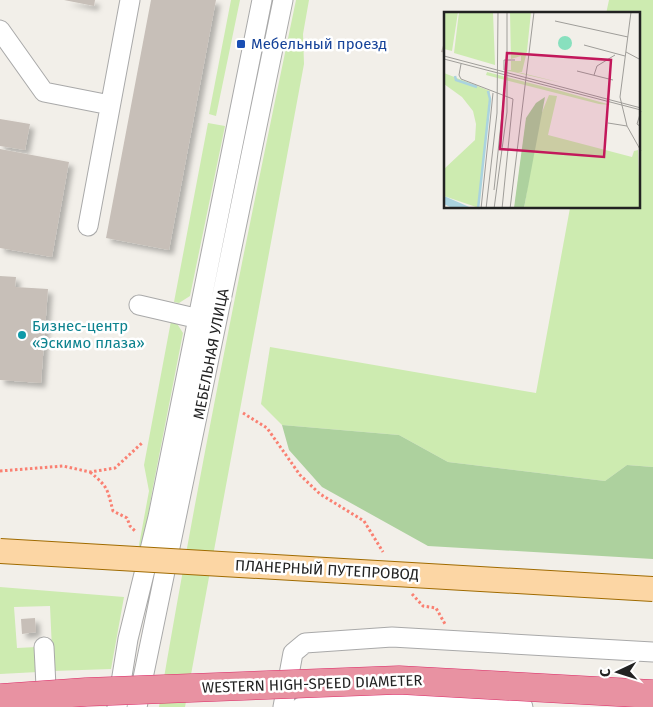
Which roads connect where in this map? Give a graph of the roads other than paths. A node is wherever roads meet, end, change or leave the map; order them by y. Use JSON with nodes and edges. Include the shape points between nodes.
{"nodes":[{"id":1,"x":130,"y":0,"type":"edge"},
{"id":2,"x":262,"y":0,"type":"edge"},
{"id":3,"x":283,"y":0,"type":"edge"},
{"id":4,"x":0,"y":30,"type":"edge"},
{"id":5,"x":110,"y":105,"type":"junction"},
{"id":6,"x":88,"y":226,"type":"dead end"},
{"id":7,"x":138,"y":306,"type":"dead end"},
{"id":8,"x":198,"y":319,"type":"junction"},
{"id":9,"x":217,"y":322,"type":"junction"},
{"id":10,"x":0,"y":551,"type":"edge"},
{"id":11,"x":653,"y":589,"type":"edge"},
{"id":12,"x":44,"y":647,"type":"dead end"},
{"id":13,"x":653,"y":652,"type":"edge"},
{"id":14,"x":653,"y":694,"type":"edge"},
{"id":15,"x":0,"y":698,"type":"edge"},
{"id":16,"x":47,"y":707,"type":"edge"},
{"id":17,"x":117,"y":707,"type":"edge"},
{"id":18,"x":137,"y":707,"type":"edge"},
{"id":19,"x":283,"y":707,"type":"edge"},
{"id":20,"x":301,"y":707,"type":"edge"},
{"id":21,"x":523,"y":707,"type":"edge"}],
"edges":[{"from":1,"to":5,"type":"street"},
{"from":2,"to":8,"type":"street","name":"МЕБЕЛЬНАЯ УЛИЦА"},
{"from":3,"to":9,"type":"street","name":"МЕБЕЛЬНАЯ УЛИЦА"},
{"from":4,"to":5,"type":"street","via":[[44,92]]},
{"from":5,"to":6,"type":"street"},
{"from":7,"to":8,"type":"street"},
{"from":8,"to":9,"type":"street"},
{"from":8,"to":17,"type":"street","name":"МЕБЕЛЬНАЯ УЛИЦА","via":[[158,517],[128,639]]},
{"from":9,"to":18,"type":"street","name":"МЕБЕЛЬНАЯ УЛИЦА"},
{"from":10,"to":11,"type":"main road","name":"ПЛАНЕРНЫЙ ПУТЕПРОВОД","bridge":true},
{"from":12,"to":16,"type":"street"},
{"from":13,"to":19,"type":"street","via":[[392,637],[305,643],[293,653]]},
{"from":14,"to":15,"type":"highway","name":"WESTERN HIGH-SPEED DIAMETER","bridge":true,"via":[[399,680]]},
{"from":20,"to":21,"type":"street","via":[[393,701]]}]}
